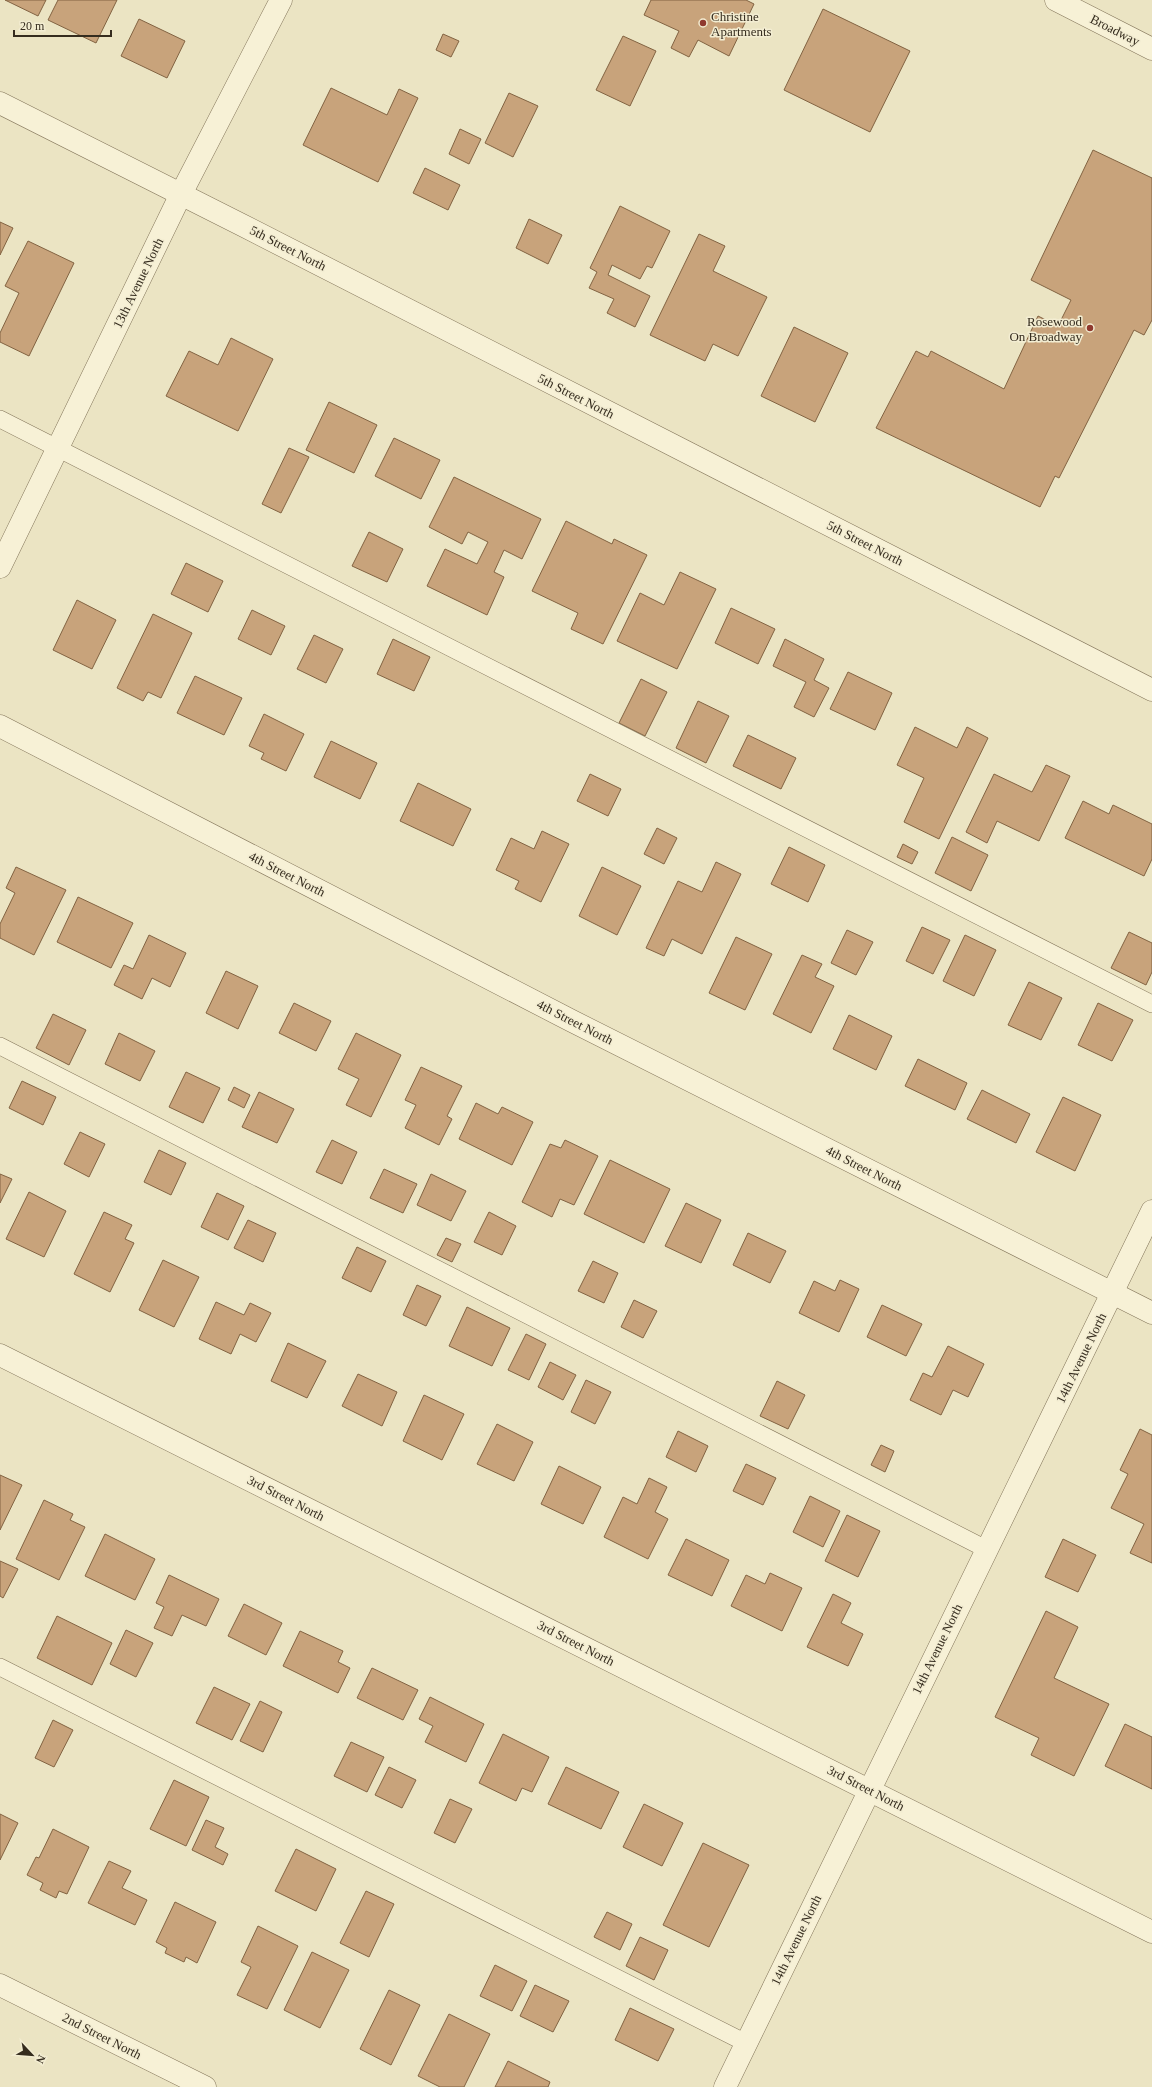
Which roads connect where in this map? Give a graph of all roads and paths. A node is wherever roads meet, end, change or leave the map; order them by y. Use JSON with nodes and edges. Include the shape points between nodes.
{"nodes":[{"id":1,"x":281,"y":0,"type":"edge"},
{"id":2,"x":1056,"y":0,"type":"edge"},
{"id":3,"x":1152,"y":49,"type":"edge"},
{"id":4,"x":0,"y":103,"type":"edge"},
{"id":5,"x":182,"y":194,"type":"junction"},
{"id":6,"x":0,"y":420,"type":"edge"},
{"id":7,"x":58,"y":449,"type":"junction"},
{"id":8,"x":0,"y":567,"type":"edge"},
{"id":9,"x":1152,"y":690,"type":"edge"},
{"id":10,"x":0,"y":726,"type":"edge"},
{"id":11,"x":1152,"y":1004,"type":"edge"},
{"id":12,"x":0,"y":1046,"type":"edge"},
{"id":13,"x":1152,"y":1211,"type":"edge"},
{"id":14,"x":1113,"y":1293,"type":"junction"},
{"id":15,"x":1152,"y":1313,"type":"edge"},
{"id":16,"x":0,"y":1355,"type":"edge"},
{"id":17,"x":986,"y":1549,"type":"junction"},
{"id":18,"x":0,"y":1667,"type":"edge"},
{"id":19,"x":868,"y":1790,"type":"junction"},
{"id":20,"x":1152,"y":1932,"type":"edge"},
{"id":21,"x":0,"y":1985,"type":"edge"},
{"id":22,"x":746,"y":2043,"type":"junction"},
{"id":23,"x":205,"y":2087,"type":"edge"},
{"id":24,"x":725,"y":2087,"type":"edge"}],
"edges":[{"from":1,"to":5,"type":"street","name":"13th Avenue North"},
{"from":2,"to":3,"type":"street","name":"Broadway"},
{"from":4,"to":5,"type":"street","name":"5th Street North"},
{"from":5,"to":7,"type":"street","name":"13th Avenue North"},
{"from":5,"to":9,"type":"street","name":"5th Street North"},
{"from":6,"to":7,"type":"lane"},
{"from":7,"to":8,"type":"street","name":"13th Avenue North"},
{"from":7,"to":11,"type":"lane"},
{"from":10,"to":14,"type":"street","name":"4th Street North","via":[[572,1021]]},
{"from":12,"to":17,"type":"lane"},
{"from":13,"to":14,"type":"street","name":"14th Avenue North"},
{"from":14,"to":15,"type":"street","name":"4th Street North"},
{"from":14,"to":17,"type":"street","name":"14th Avenue North"},
{"from":16,"to":19,"type":"street","name":"3rd Street North"},
{"from":17,"to":19,"type":"street","name":"14th Avenue North"},
{"from":18,"to":22,"type":"lane"},
{"from":19,"to":20,"type":"street","name":"3rd Street North"},
{"from":19,"to":22,"type":"street","name":"14th Avenue North"},
{"from":21,"to":23,"type":"street","name":"2nd Street North"},
{"from":22,"to":24,"type":"street","name":"14th Avenue North"}]}
